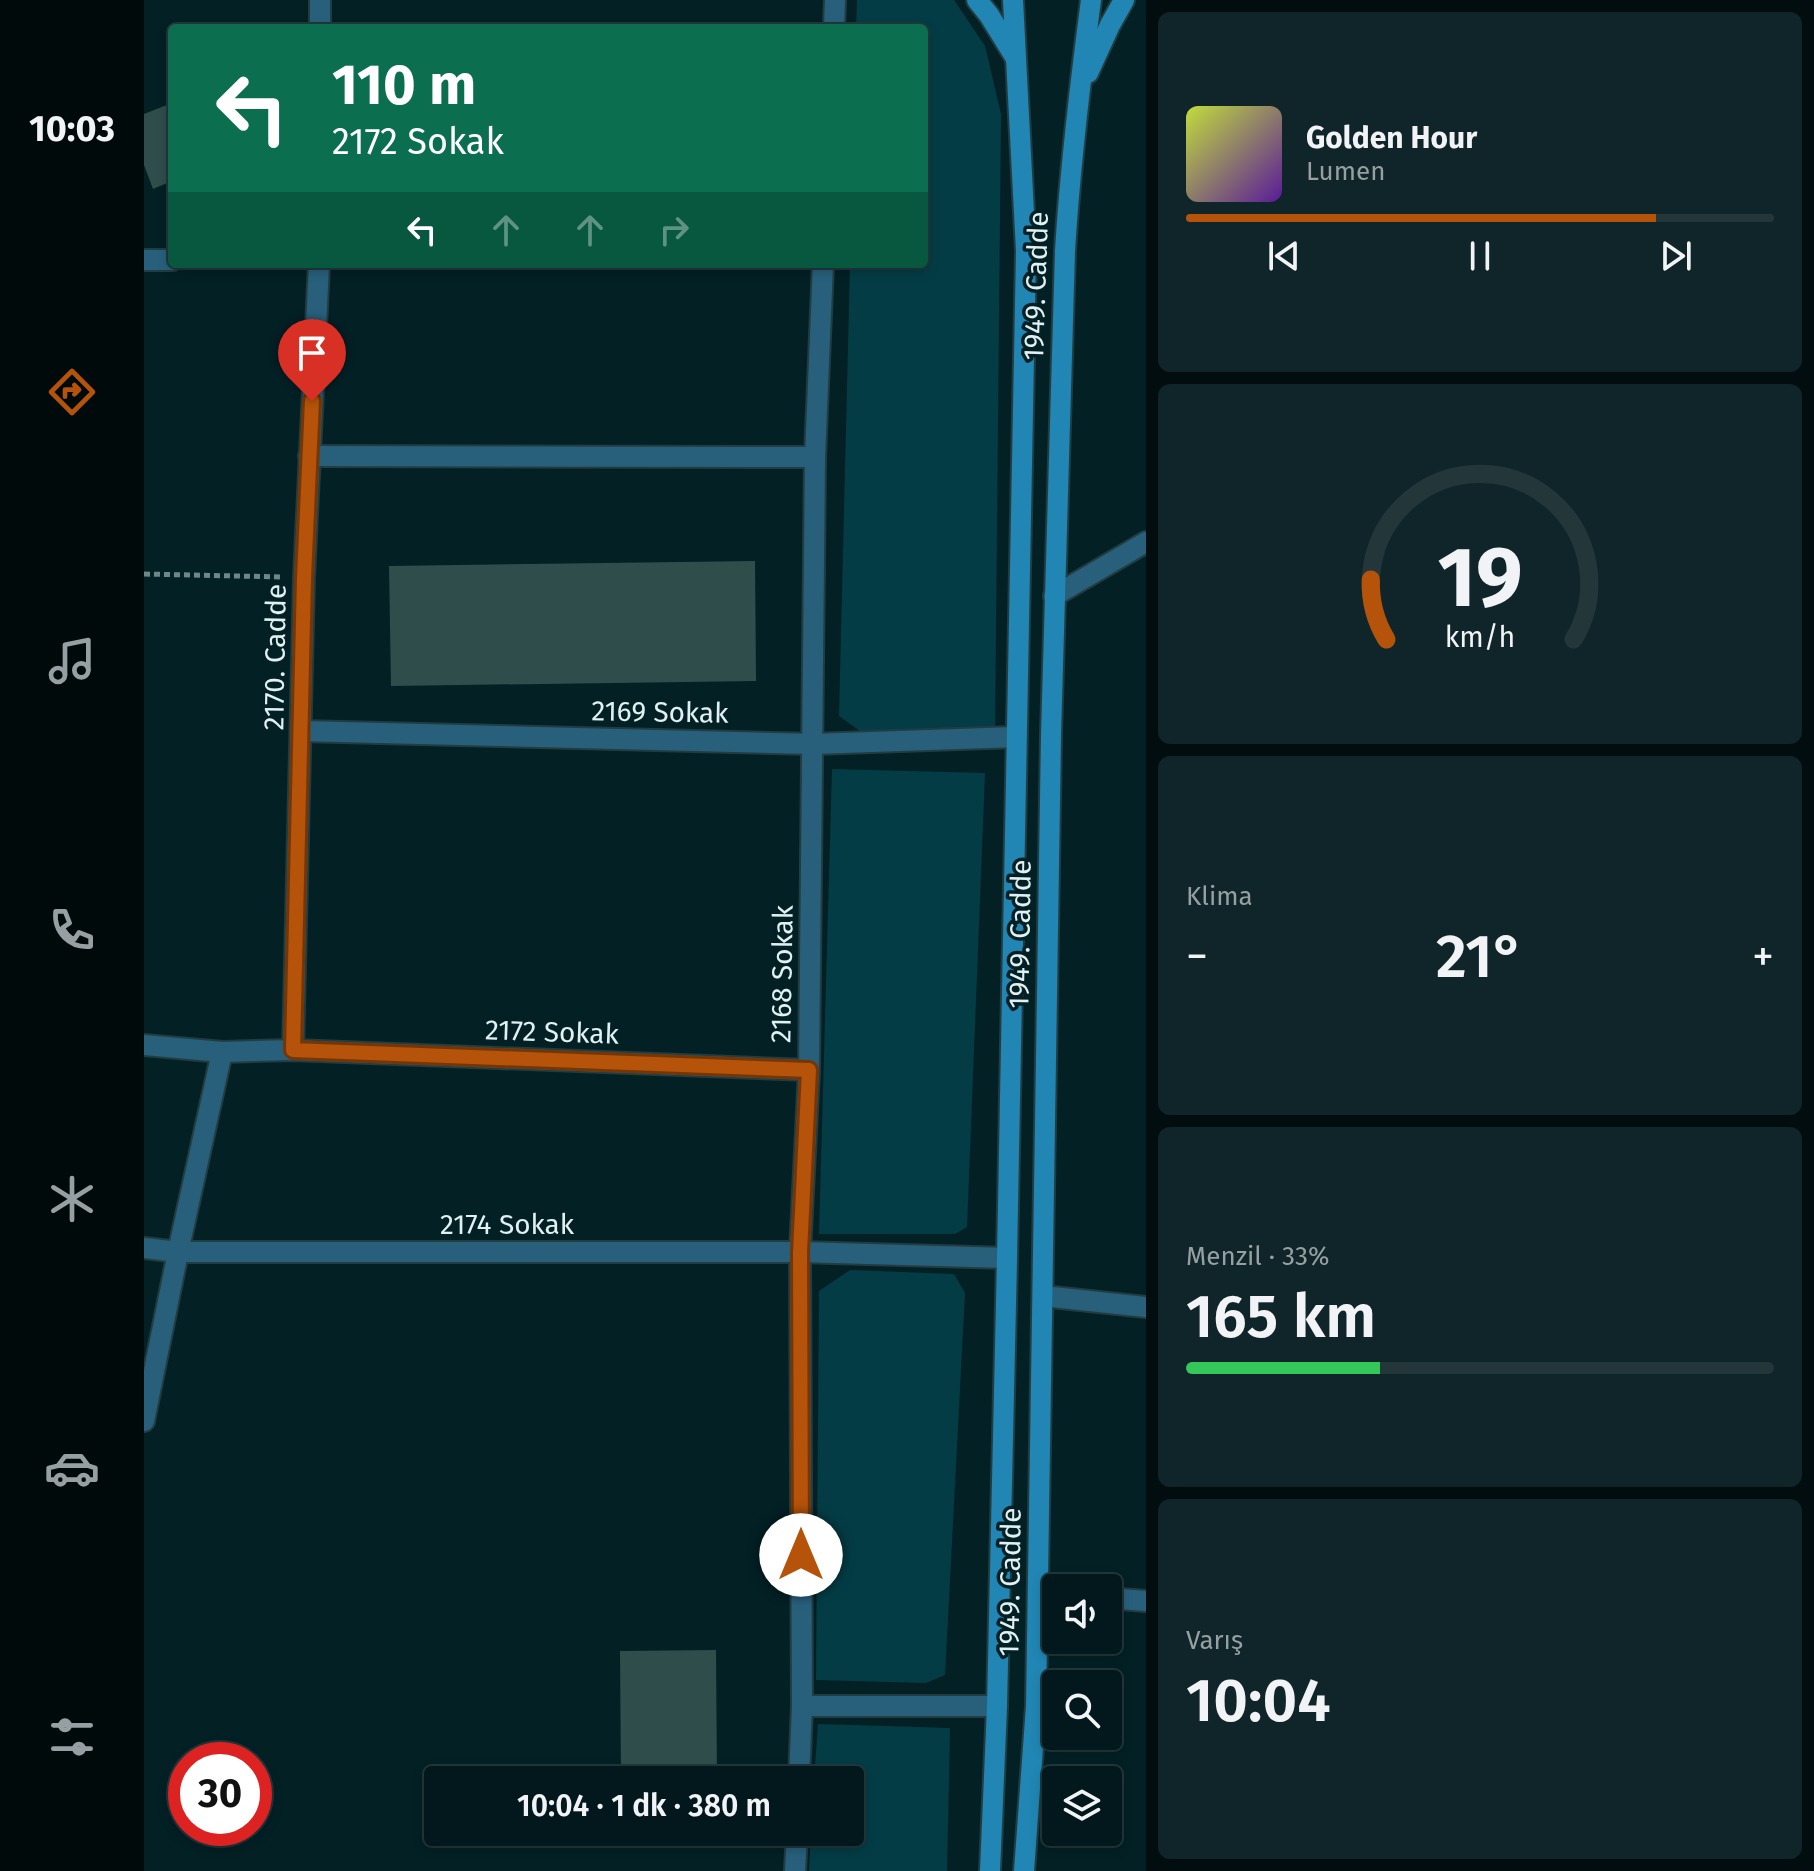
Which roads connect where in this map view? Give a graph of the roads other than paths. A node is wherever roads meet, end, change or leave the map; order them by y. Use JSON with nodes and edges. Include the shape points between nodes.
{"nodes":[{"id":1,"x":320,"y":0,"type":"edge"},
{"id":2,"x":835,"y":0,"type":"edge"},
{"id":3,"x":977,"y":0,"type":"edge"},
{"id":4,"x":1013,"y":0,"type":"edge"},
{"id":5,"x":1091,"y":0,"type":"edge"},
{"id":6,"x":1124,"y":0,"type":"edge"},
{"id":7,"x":320,"y":24,"type":"edge"},
{"id":8,"x":834,"y":24,"type":"edge"},
{"id":9,"x":1017,"y":59,"type":"junction"},
{"id":10,"x":1079,"y":95,"type":"junction"},
{"id":11,"x":144,"y":260,"type":"edge"},
{"id":12,"x":168,"y":260,"type":"edge"},
{"id":13,"x":319,"y":268,"type":"edge"},
{"id":14,"x":823,"y":268,"type":"edge"},
{"id":15,"x":309,"y":456,"type":"junction"},
{"id":16,"x":815,"y":457,"type":"junction"},
{"id":17,"x":1146,"y":542,"type":"edge"},
{"id":18,"x":1054,"y":596,"type":"junction"},
{"id":19,"x":301,"y":731,"type":"junction"},
{"id":20,"x":1016,"y":737,"type":"junction"},
{"id":21,"x":813,"y":744,"type":"junction"},
{"id":22,"x":144,"y":1045,"type":"edge"},
{"id":23,"x":293,"y":1050,"type":"junction"},
{"id":24,"x":222,"y":1052,"type":"junction"},
{"id":25,"x":809,"y":1070,"type":"junction"},
{"id":26,"x":144,"y":1248,"type":"edge"},
{"id":27,"x":178,"y":1252,"type":"junction"},
{"id":28,"x":800,"y":1252,"type":"junction"},
{"id":29,"x":1007,"y":1258,"type":"junction"},
{"id":30,"x":1043,"y":1296,"type":"junction"},
{"id":31,"x":1146,"y":1307,"type":"edge"},
{"id":32,"x":144,"y":1421,"type":"edge"},
{"id":33,"x":1047,"y":1574,"type":"edge"},
{"id":34,"x":1122,"y":1599,"type":"edge"},
{"id":35,"x":1146,"y":1601,"type":"edge"},
{"id":36,"x":1042,"y":1645,"type":"edge"},
{"id":37,"x":802,"y":1706,"type":"junction"},
{"id":38,"x":997,"y":1706,"type":"junction"},
{"id":39,"x":800,"y":1766,"type":"edge"},
{"id":40,"x":796,"y":1846,"type":"edge"},
{"id":41,"x":795,"y":1871,"type":"edge"},
{"id":42,"x":990,"y":1871,"type":"edge"},
{"id":43,"x":1024,"y":1871,"type":"edge"}],
"edges":[{"from":1,"to":7,"type":"street"},
{"from":2,"to":8,"type":"street"},
{"from":3,"to":9,"type":"street"},
{"from":4,"to":9,"type":"street","name":"1949. Cadde"},
{"from":5,"to":10,"type":"street","name":"1949. Cadde"},
{"from":6,"to":10,"type":"street"},
{"from":9,"to":20,"type":"street","name":"1949. Cadde","via":[[1026,251]]},
{"from":10,"to":18,"type":"street","name":"1949. Cadde","via":[[1065,251]]},
{"from":11,"to":12,"type":"street"},
{"from":13,"to":15,"type":"street","name":"2170. Cadde"},
{"from":14,"to":16,"type":"street","name":"2168 Sokak"},
{"from":15,"to":16,"type":"street"},
{"from":15,"to":19,"type":"street","name":"2170. Cadde"},
{"from":16,"to":21,"type":"street","name":"2168 Sokak"},
{"from":17,"to":18,"type":"street"},
{"from":18,"to":30,"type":"street","name":"1949. Cadde"},
{"from":19,"to":21,"type":"street","name":"2169 Sokak"},
{"from":19,"to":23,"type":"street","name":"2170. Cadde"},
{"from":20,"to":21,"type":"street","name":"2169 Sokak"},
{"from":20,"to":29,"type":"street","name":"1949. Cadde"},
{"from":21,"to":25,"type":"street","name":"2168 Sokak"},
{"from":22,"to":24,"type":"street","name":"2172 Sokak"},
{"from":23,"to":24,"type":"street","name":"2172 Sokak"},
{"from":23,"to":25,"type":"street","name":"2172 Sokak"},
{"from":24,"to":27,"type":"street"},
{"from":25,"to":28,"type":"street","name":"2168 Sokak"},
{"from":26,"to":27,"type":"street","name":"2174 Sokak"},
{"from":27,"to":28,"type":"street","name":"2174 Sokak"},
{"from":27,"to":32,"type":"street"},
{"from":28,"to":29,"type":"street","name":"2174 Sokak"},
{"from":28,"to":37,"type":"street","name":"2168 Sokak"},
{"from":29,"to":38,"type":"street","name":"1949. Cadde"},
{"from":30,"to":31,"type":"street"},
{"from":30,"to":33,"type":"street","name":"1949. Cadde"},
{"from":34,"to":35,"type":"street"},
{"from":36,"to":43,"type":"street","name":"1949. Cadde"},
{"from":37,"to":38,"type":"street"},
{"from":37,"to":39,"type":"street","name":"2168 Sokak"},
{"from":38,"to":42,"type":"street","name":"1949. Cadde"},
{"from":40,"to":41,"type":"street"}]}
